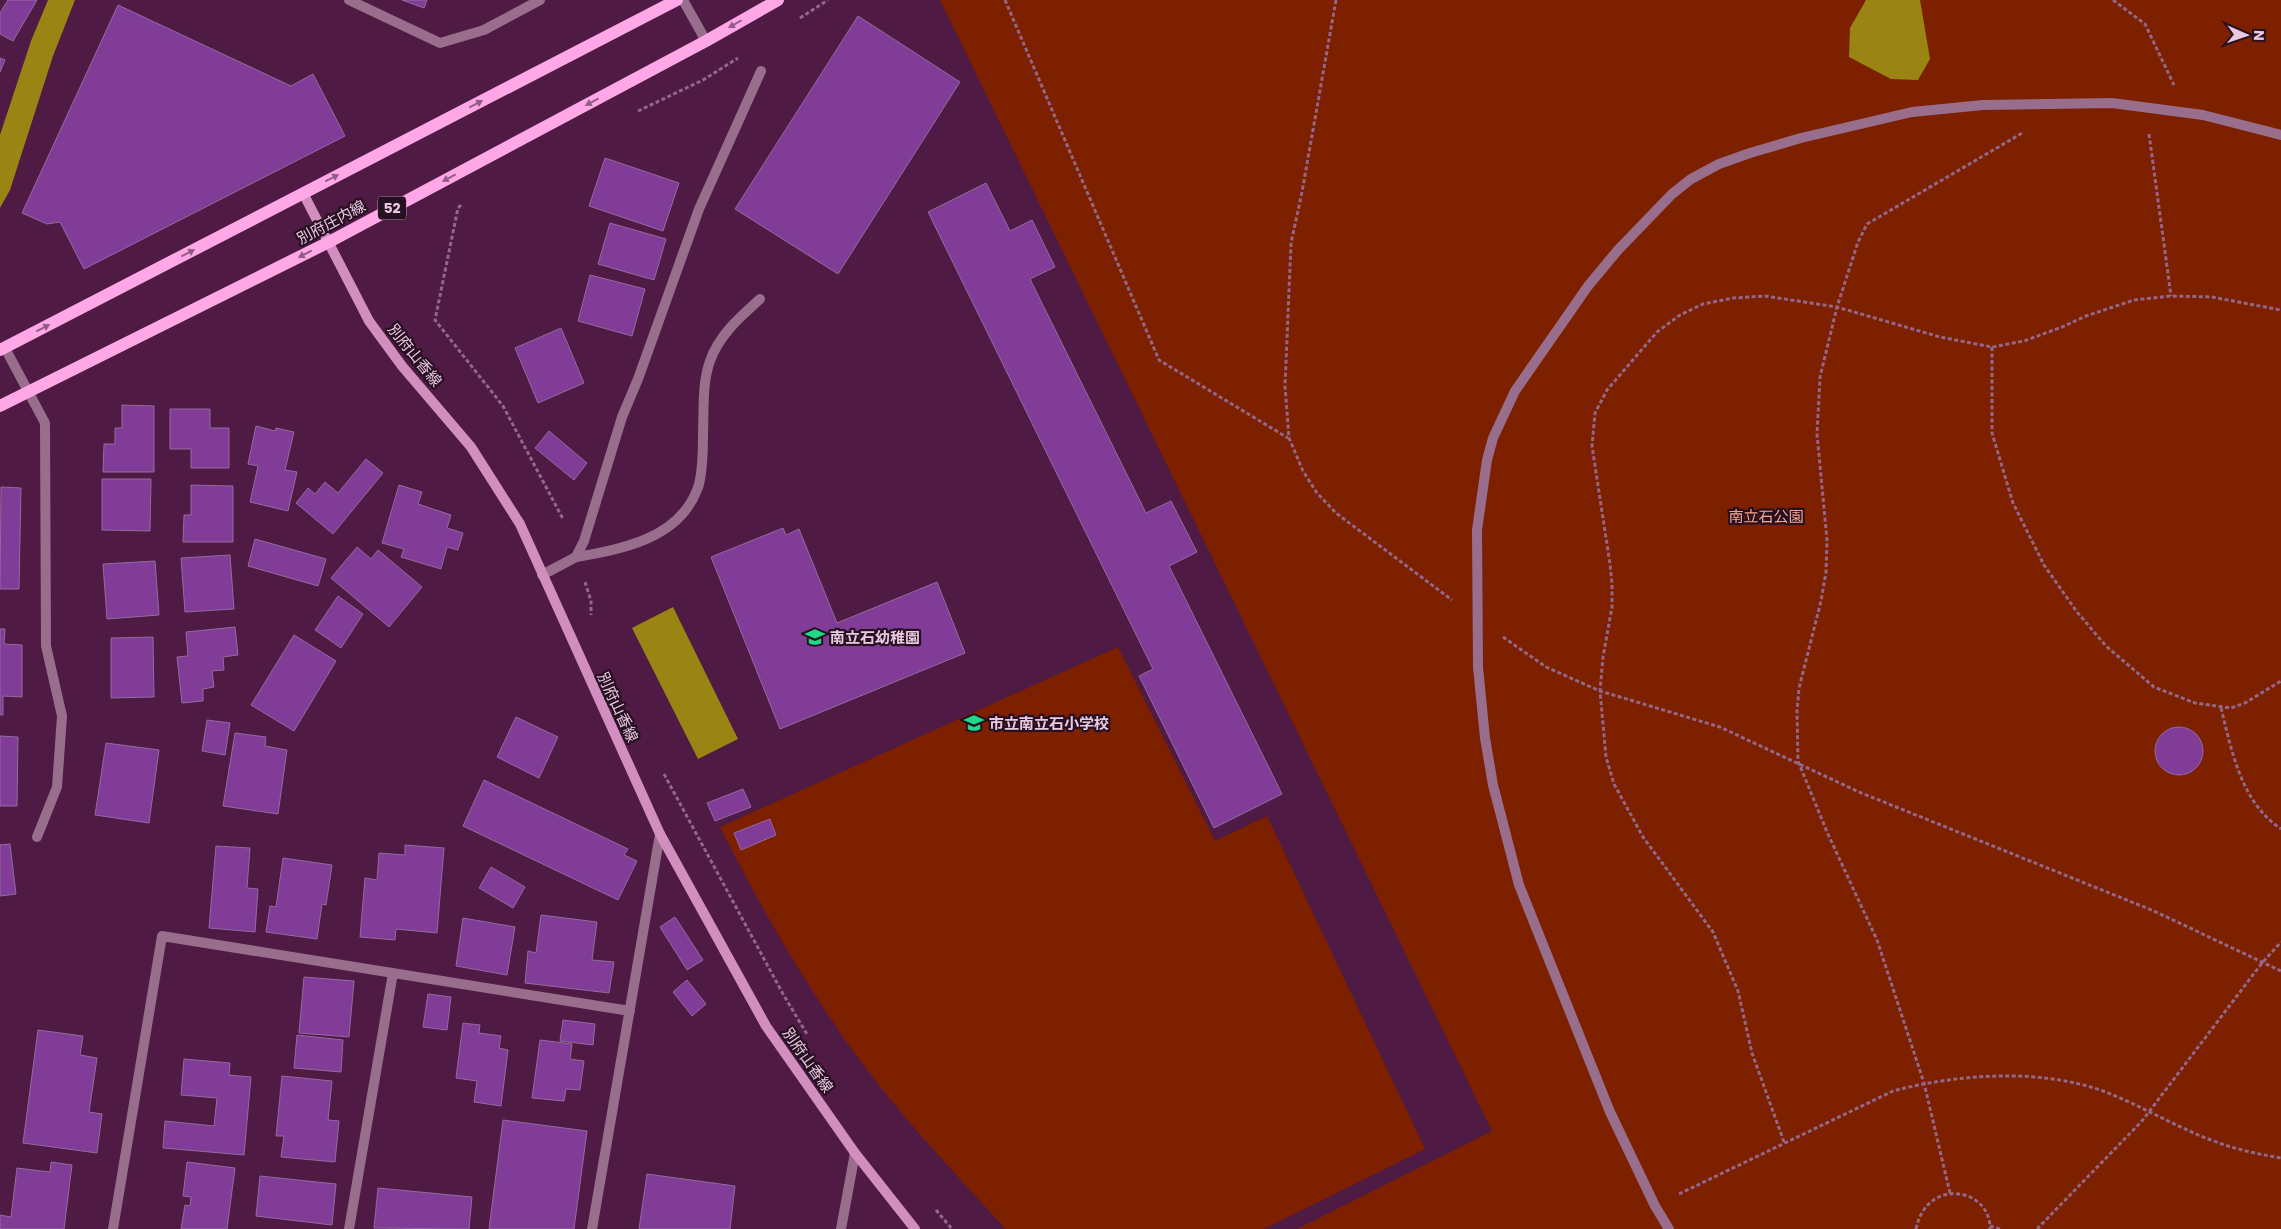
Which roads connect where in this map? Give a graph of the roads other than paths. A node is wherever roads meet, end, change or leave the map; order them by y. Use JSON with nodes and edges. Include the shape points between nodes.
{"nodes":[{"id":1,"x":349,"y":0,"type":"edge"},
{"id":2,"x":540,"y":0,"type":"edge"},
{"id":3,"x":677,"y":0,"type":"edge"},
{"id":4,"x":683,"y":0,"type":"edge"},
{"id":5,"x":778,"y":0,"type":"edge"},
{"id":6,"x":706,"y":41,"type":"junction"},
{"id":7,"x":761,"y":71,"type":"dead end"},
{"id":8,"x":2281,"y":135,"type":"edge"},
{"id":9,"x":303,"y":193,"type":"junction"},
{"id":10,"x":328,"y":242,"type":"junction"},
{"id":11,"x":760,"y":299,"type":"dead end"},
{"id":12,"x":3,"y":349,"type":"edge"},
{"id":13,"x":29,"y":393,"type":"junction"},
{"id":14,"x":0,"y":406,"type":"edge"},
{"id":15,"x":576,"y":557,"type":"junction"},
{"id":16,"x":542,"y":575,"type":"junction"},
{"id":17,"x":660,"y":834,"type":"junction"},
{"id":18,"x":37,"y":837,"type":"dead end"},
{"id":19,"x":393,"y":973,"type":"junction"},
{"id":20,"x":630,"y":1011,"type":"junction"},
{"id":21,"x":855,"y":1153,"type":"junction"},
{"id":22,"x":113,"y":1229,"type":"edge"},
{"id":23,"x":349,"y":1229,"type":"edge"},
{"id":24,"x":592,"y":1229,"type":"edge"},
{"id":25,"x":841,"y":1229,"type":"edge"},
{"id":26,"x":914,"y":1229,"type":"edge"},
{"id":27,"x":1670,"y":1229,"type":"edge"}],
"edges":[{"from":1,"to":2,"type":"street","via":[[440,43],[484,30]]},
{"from":9,"to":3,"type":"main road","one_way":true},
{"from":4,"to":6,"type":"street"},
{"from":5,"to":6,"type":"main road","name":"別府庄内線","number":"52","one_way":true},
{"from":6,"to":10,"type":"main road","name":"別府庄内線","number":"52","one_way":true},
{"from":7,"to":15,"type":"street","via":[[699,209],[622,416],[584,541]]},
{"from":8,"to":27,"type":"street","via":[[2187,112],[2112,102],[1983,105],[1912,112],[1801,138],[1719,164],[1672,194],[1618,250],[1532,363],[1502,415],[1487,460],[1477,530],[1478,667],[1485,738],[1500,819],[1519,884],[1610,1112],[1655,1206]]},
{"from":9,"to":10,"type":"main road","name":"別府山香線"},
{"from":12,"to":9,"type":"main road","one_way":true},
{"from":10,"to":13,"type":"main road","name":"別府庄内線","number":"52","one_way":true},
{"from":10,"to":16,"type":"main road","name":"別府山香線","via":[[369,321],[402,366],[471,446],[497,486],[520,524]]},
{"from":11,"to":15,"type":"street","via":[[722,338],[710,361],[704,391],[698,489],[688,507],[672,525],[648,539],[621,549]]},
{"from":12,"to":13,"type":"street"},
{"from":13,"to":14,"type":"main road","name":"別府庄内線","number":"52"},
{"from":13,"to":18,"type":"street","via":[[45,423],[46,646],[62,716],[57,787]]},
{"from":15,"to":16,"type":"street"},
{"from":16,"to":17,"type":"main road","name":"別府山香線"},
{"from":17,"to":20,"type":"street"},
{"from":17,"to":21,"type":"main road","name":"別府山香線","via":[[766,1026]]},
{"from":19,"to":20,"type":"street"},
{"from":19,"to":22,"type":"street","via":[[162,936]]},
{"from":19,"to":23,"type":"street"},
{"from":20,"to":24,"type":"street"},
{"from":21,"to":25,"type":"street"},
{"from":21,"to":26,"type":"main road","name":"別府山香線"}]}
